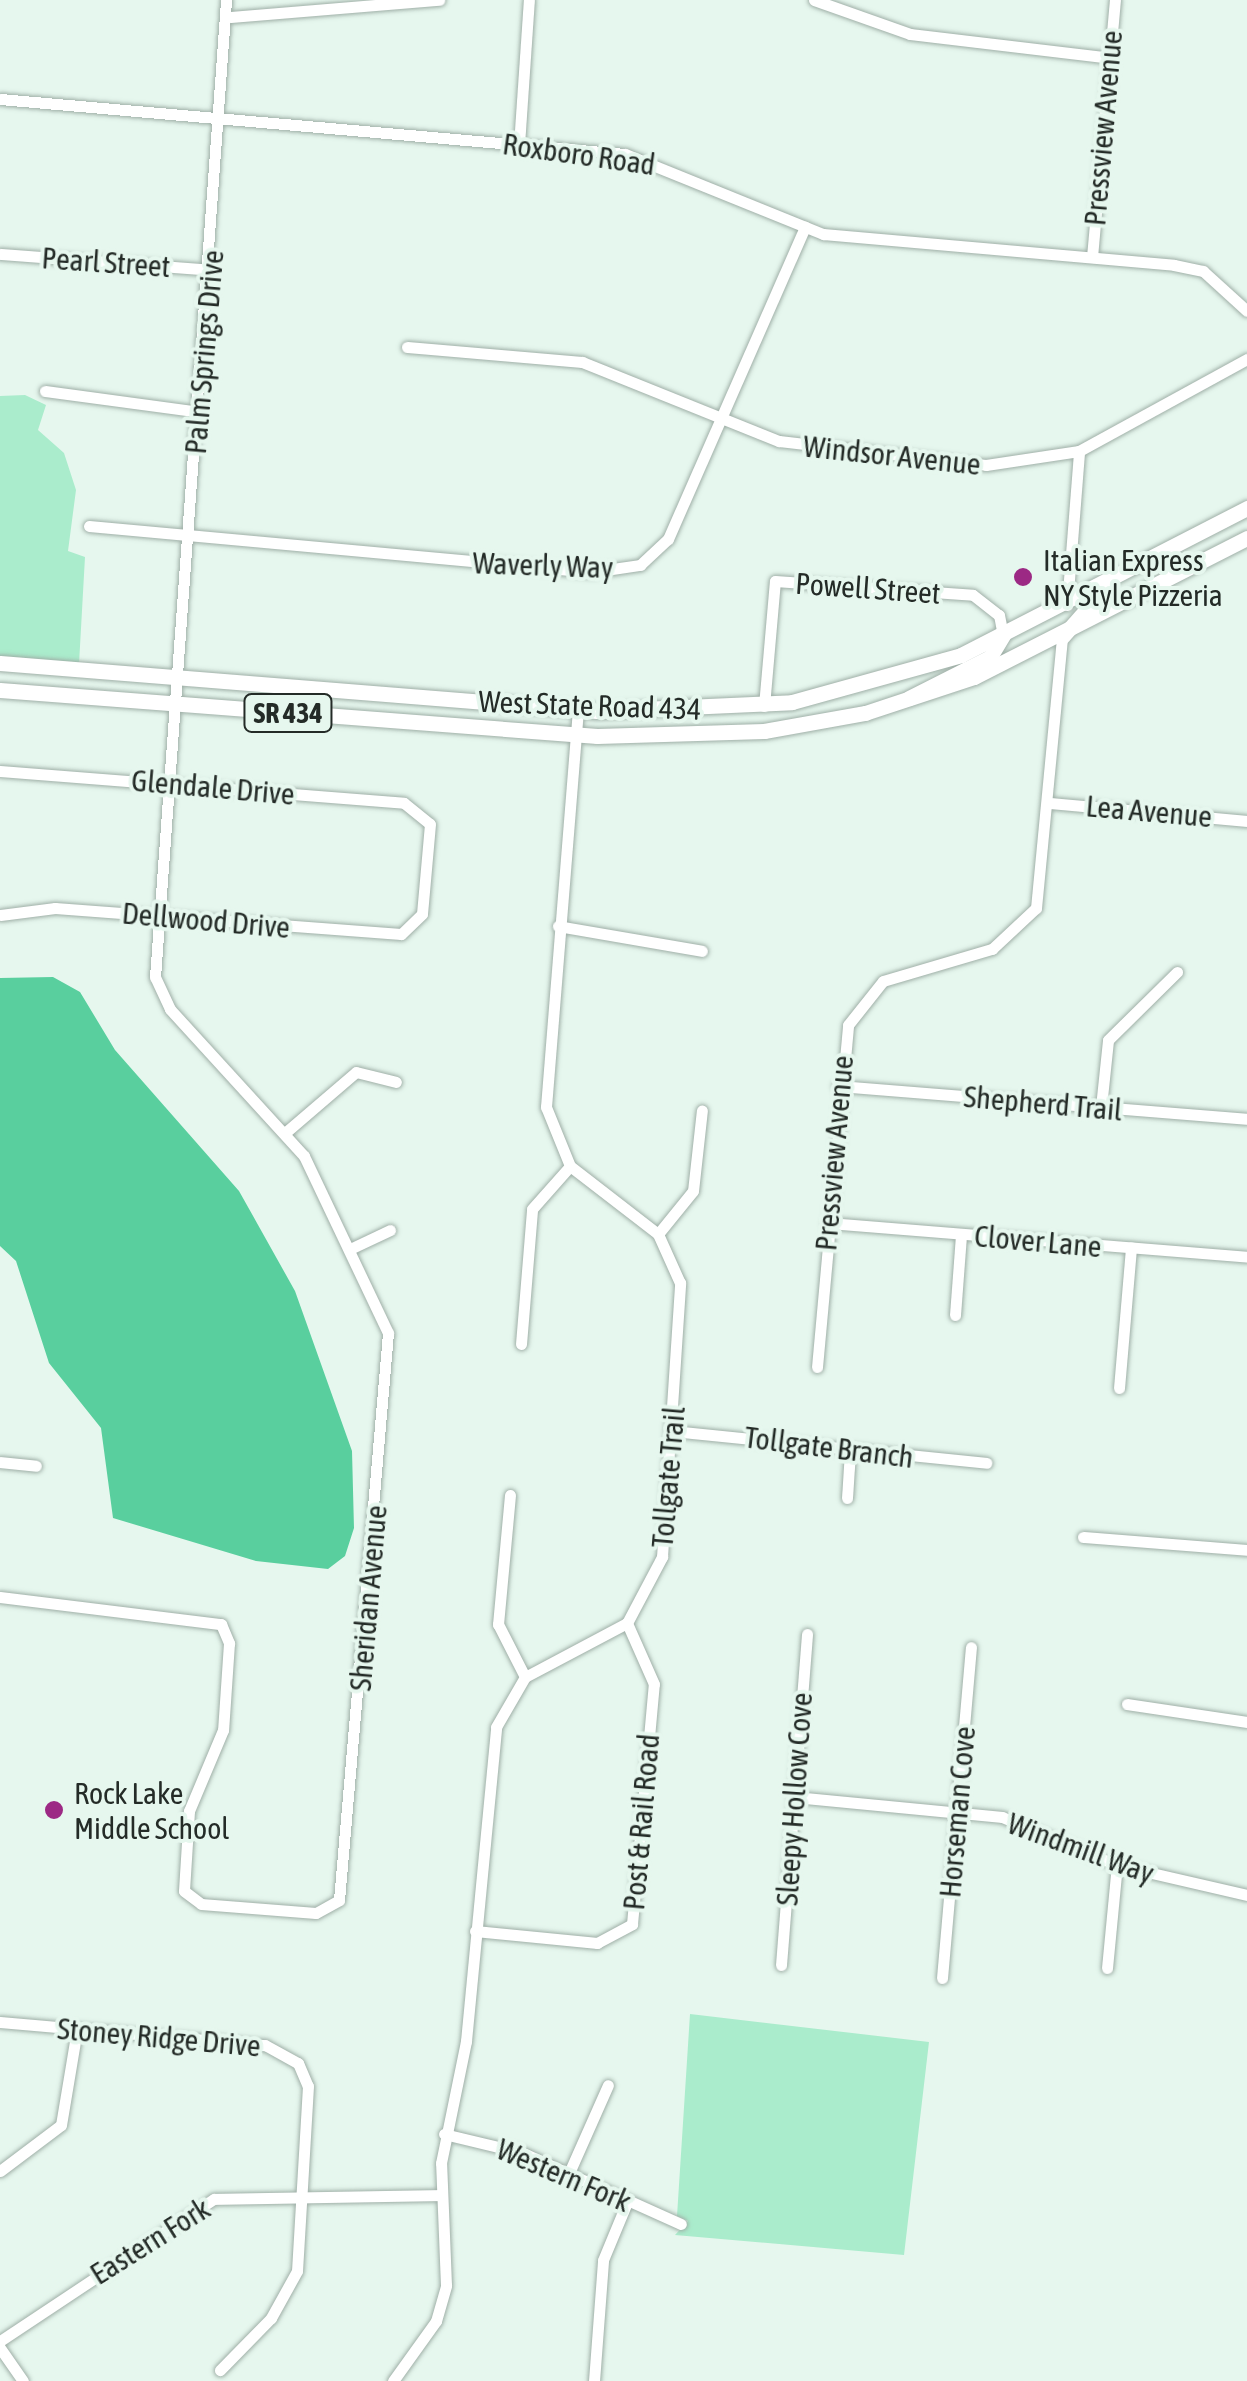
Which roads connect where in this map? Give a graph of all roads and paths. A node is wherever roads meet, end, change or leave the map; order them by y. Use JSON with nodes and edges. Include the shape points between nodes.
{"nodes":[{"id":1,"x":226,"y":0,"type":"edge"},
{"id":2,"x":438,"y":0,"type":"edge"},
{"id":3,"x":530,"y":0,"type":"edge"},
{"id":4,"x":814,"y":0,"type":"edge"},
{"id":5,"x":1116,"y":0,"type":"edge"},
{"id":6,"x":372,"y":3,"type":"edge"},
{"id":7,"x":323,"y":4,"type":"edge"},
{"id":8,"x":230,"y":17,"type":"junction"},
{"id":9,"x":1110,"y":58,"type":"junction"},
{"id":10,"x":0,"y":100,"type":"edge"},
{"id":11,"x":224,"y":117,"type":"junction"},
{"id":12,"x":519,"y":145,"type":"junction"},
{"id":13,"x":804,"y":227,"type":"junction"},
{"id":14,"x":0,"y":254,"type":"edge"},
{"id":15,"x":1092,"y":257,"type":"junction"},
{"id":16,"x":211,"y":270,"type":"junction"},
{"id":17,"x":1247,"y":312,"type":"edge"},
{"id":18,"x":407,"y":347,"type":"dead end"},
{"id":19,"x":1247,"y":359,"type":"edge"},
{"id":20,"x":45,"y":391,"type":"dead end"},
{"id":21,"x":200,"y":412,"type":"junction"},
{"id":22,"x":722,"y":418,"type":"junction"},
{"id":23,"x":1079,"y":451,"type":"junction"},
{"id":24,"x":1247,"y":508,"type":"edge"},
{"id":25,"x":89,"y":526,"type":"dead end"},
{"id":26,"x":1247,"y":538,"type":"edge"},
{"id":27,"x":188,"y":539,"type":"junction"},
{"id":28,"x":1137,"y":570,"type":"junction"},
{"id":29,"x":1067,"y":605,"type":"junction"},
{"id":30,"x":1003,"y":635,"type":"junction"},
{"id":31,"x":1062,"y":637,"type":"junction"},
{"id":32,"x":0,"y":664,"type":"edge"},
{"id":33,"x":175,"y":677,"type":"junction"},
{"id":34,"x":0,"y":690,"type":"edge"},
{"id":35,"x":906,"y":701,"type":"junction"},
{"id":36,"x":173,"y":704,"type":"junction"},
{"id":37,"x":764,"y":706,"type":"junction"},
{"id":38,"x":578,"y":710,"type":"junction"},
{"id":39,"x":576,"y":735,"type":"junction"},
{"id":40,"x":0,"y":771,"type":"edge"},
{"id":41,"x":168,"y":784,"type":"junction"},
{"id":42,"x":1050,"y":803,"type":"junction"},
{"id":43,"x":1247,"y":821,"type":"edge"},
{"id":44,"x":0,"y":914,"type":"edge"},
{"id":45,"x":158,"y":916,"type":"junction"},
{"id":46,"x":558,"y":926,"type":"junction"},
{"id":47,"x":412,"y":930,"type":"joint"},
{"id":48,"x":702,"y":951,"type":"dead end"},
{"id":49,"x":1178,"y":972,"type":"dead end"},
{"id":50,"x":396,"y":1082,"type":"dead end"},
{"id":51,"x":838,"y":1086,"type":"junction"},
{"id":52,"x":1101,"y":1107,"type":"junction"},
{"id":53,"x":702,"y":1110,"type":"dead end"},
{"id":54,"x":1247,"y":1120,"type":"edge"},
{"id":55,"x":286,"y":1132,"type":"junction"},
{"id":56,"x":570,"y":1166,"type":"junction"},
{"id":57,"x":828,"y":1223,"type":"junction"},
{"id":58,"x":390,"y":1230,"type":"dead end"},
{"id":59,"x":658,"y":1234,"type":"junction"},
{"id":60,"x":961,"y":1234,"type":"junction"},
{"id":61,"x":352,"y":1248,"type":"junction"},
{"id":62,"x":1131,"y":1248,"type":"junction"},
{"id":63,"x":1247,"y":1257,"type":"edge"},
{"id":64,"x":955,"y":1315,"type":"dead end"},
{"id":65,"x":521,"y":1344,"type":"dead end"},
{"id":66,"x":817,"y":1367,"type":"dead end"},
{"id":67,"x":1120,"y":1388,"type":"dead end"},
{"id":68,"x":673,"y":1431,"type":"junction"},
{"id":69,"x":850,"y":1452,"type":"junction"},
{"id":70,"x":0,"y":1462,"type":"edge"},
{"id":71,"x":986,"y":1463,"type":"dead end"},
{"id":72,"x":36,"y":1466,"type":"dead end"},
{"id":73,"x":510,"y":1495,"type":"dead end"},
{"id":74,"x":847,"y":1498,"type":"dead end"},
{"id":75,"x":1083,"y":1537,"type":"dead end"},
{"id":76,"x":1247,"y":1550,"type":"edge"},
{"id":77,"x":0,"y":1596,"type":"edge"},
{"id":78,"x":628,"y":1623,"type":"junction"},
{"id":79,"x":806,"y":1634,"type":"dead end"},
{"id":80,"x":972,"y":1647,"type":"dead end"},
{"id":81,"x":525,"y":1677,"type":"junction"},
{"id":82,"x":1127,"y":1704,"type":"dead end"},
{"id":83,"x":1247,"y":1722,"type":"edge"},
{"id":84,"x":795,"y":1797,"type":"junction"},
{"id":85,"x":957,"y":1811,"type":"junction"},
{"id":86,"x":1117,"y":1865,"type":"junction"},
{"id":87,"x":1247,"y":1895,"type":"edge"},
{"id":88,"x":475,"y":1932,"type":"junction"},
{"id":89,"x":780,"y":1965,"type":"dead end"},
{"id":90,"x":1107,"y":1968,"type":"dead end"},
{"id":91,"x":942,"y":1978,"type":"dead end"},
{"id":92,"x":0,"y":2022,"type":"edge"},
{"id":93,"x":78,"y":2029,"type":"junction"},
{"id":94,"x":608,"y":2085,"type":"dead end"},
{"id":95,"x":444,"y":2134,"type":"junction"},
{"id":96,"x":0,"y":2172,"type":"edge"},
{"id":97,"x":569,"y":2173,"type":"junction"},
{"id":98,"x":301,"y":2195,"type":"junction"},
{"id":99,"x":439,"y":2195,"type":"junction"},
{"id":100,"x":626,"y":2202,"type":"junction"},
{"id":101,"x":681,"y":2224,"type":"dead end"},
{"id":102,"x":0,"y":2344,"type":"edge"},
{"id":103,"x":220,"y":2370,"type":"dead end"},
{"id":104,"x":23,"y":2381,"type":"edge"},
{"id":105,"x":393,"y":2381,"type":"edge"},
{"id":106,"x":594,"y":2381,"type":"edge"}],
"edges":[{"from":1,"to":8,"type":"street","name":"Palm Springs Drive"},
{"from":2,"to":6,"type":"street"},
{"from":3,"to":12,"type":"street"},
{"from":4,"to":9,"type":"street","via":[[924,37]]},
{"from":5,"to":9,"type":"street","name":"Pressview Avenue"},
{"from":6,"to":7,"type":"street"},
{"from":7,"to":8,"type":"street"},
{"from":8,"to":11,"type":"street","name":"Palm Springs Drive"},
{"from":9,"to":15,"type":"street","name":"Pressview Avenue"},
{"from":10,"to":11,"type":"street","name":"Roxboro Road"},
{"from":11,"to":12,"type":"street","name":"Roxboro Road"},
{"from":11,"to":16,"type":"street","name":"Palm Springs Drive"},
{"from":12,"to":13,"type":"street","name":"Roxboro Road","via":[[645,158]]},
{"from":13,"to":15,"type":"street","name":"Roxboro Road"},
{"from":13,"to":22,"type":"street","name":"Waverly Way"},
{"from":14,"to":16,"type":"street","name":"Pearl Street"},
{"from":15,"to":17,"type":"street","name":"Roxboro Road","via":[[1202,271]]},
{"from":16,"to":21,"type":"street","name":"Palm Springs Drive"},
{"from":18,"to":22,"type":"street","name":"Windsor Avenue","via":[[582,362]]},
{"from":19,"to":23,"type":"street","name":"Windsor Avenue"},
{"from":20,"to":21,"type":"street"},
{"from":21,"to":27,"type":"street","name":"Palm Springs Drive"},
{"from":22,"to":23,"type":"street","name":"Windsor Avenue","via":[[778,441],[852,454],[1020,466]]},
{"from":22,"to":27,"type":"street","name":"Waverly Way","via":[[668,539],[621,570]]},
{"from":23,"to":29,"type":"street"},
{"from":24,"to":28,"type":"main road","name":"West State Road 434","number":"SR 434"},
{"from":25,"to":27,"type":"street"},
{"from":26,"to":31,"type":"main road","number":"SR 434"},
{"from":27,"to":33,"type":"street","name":"Palm Springs Drive"},
{"from":28,"to":29,"type":"main road","name":"West State Road 434","number":"SR 434"},
{"from":28,"to":31,"type":"main road","via":[[1080,608]]},
{"from":29,"to":30,"type":"main road","name":"West State Road 434","number":"SR 434"},
{"from":30,"to":35,"type":"main road","via":[[990,658],[922,684]]},
{"from":30,"to":37,"type":"main road","name":"West State Road 434","number":"SR 434","via":[[900,676]]},
{"from":30,"to":37,"type":"street","name":"Powell Street","via":[[999,614],[972,595],[775,581]]},
{"from":31,"to":35,"type":"main road","number":"SR 434"},
{"from":31,"to":42,"type":"street","name":"Pressview Avenue"},
{"from":32,"to":33,"type":"main road","number":"SR 434"},
{"from":33,"to":36,"type":"street","name":"Palm Springs Drive"},
{"from":33,"to":38,"type":"main road","name":"West State Road 434","number":"SR 434"},
{"from":34,"to":36,"type":"main road","number":"SR 434"},
{"from":35,"to":39,"type":"main road","number":"SR 434","via":[[764,731]]},
{"from":36,"to":39,"type":"main road","number":"SR 434"},
{"from":36,"to":41,"type":"street","name":"Sheridan Avenue"},
{"from":37,"to":38,"type":"main road","name":"West State Road 434","number":"SR 434"},
{"from":38,"to":39,"type":"street"},
{"from":39,"to":46,"type":"street"},
{"from":40,"to":41,"type":"street","name":"Glendale Drive"},
{"from":41,"to":45,"type":"street","name":"Sheridan Avenue"},
{"from":41,"to":47,"type":"street","name":"Glendale Drive","via":[[424,810],[422,914]]},
{"from":42,"to":43,"type":"street","name":"Lea Avenue"},
{"from":42,"to":51,"type":"street","name":"Pressview Avenue","via":[[1042,895],[1026,923],[992,949],[910,970],[867,993],[848,1025]]},
{"from":44,"to":45,"type":"street","name":"Dellwood Drive","via":[[55,908]]},
{"from":45,"to":47,"type":"street","name":"Dellwood Drive"},
{"from":45,"to":55,"type":"street","name":"Sheridan Avenue","via":[[160,994]]},
{"from":46,"to":48,"type":"street"},
{"from":46,"to":56,"type":"street","via":[[545,1093]]},
{"from":49,"to":52,"type":"street","via":[[1108,1040]]},
{"from":50,"to":55,"type":"street","via":[[356,1072]]},
{"from":51,"to":52,"type":"street","name":"Shepherd Trail"},
{"from":51,"to":57,"type":"street","name":"Pressview Avenue"},
{"from":52,"to":54,"type":"street","name":"Shepherd Trail"},
{"from":53,"to":59,"type":"street","via":[[693,1191]]},
{"from":55,"to":61,"type":"street","name":"Sheridan Avenue"},
{"from":56,"to":59,"type":"street"},
{"from":56,"to":65,"type":"street","via":[[532,1209]]},
{"from":57,"to":60,"type":"street","name":"Clover Lane"},
{"from":57,"to":66,"type":"street","name":"Pressview Avenue"},
{"from":58,"to":61,"type":"street"},
{"from":59,"to":68,"type":"street","name":"Tollgate Trail","via":[[682,1297]]},
{"from":60,"to":62,"type":"street","name":"Clover Lane"},
{"from":60,"to":64,"type":"street"},
{"from":61,"to":77,"type":"street","name":"Sheridan Avenue","via":[[383,1310],[388,1344],[344,1890],[332,1908],[201,1904],[184,1891],[189,1812],[223,1730],[229,1643],[221,1624]]},
{"from":62,"to":63,"type":"street","name":"Clover Lane"},
{"from":62,"to":67,"type":"street"},
{"from":68,"to":69,"type":"street","name":"Tollgate Branch"},
{"from":68,"to":78,"type":"street","name":"Tollgate Trail","via":[[662,1557]]},
{"from":69,"to":71,"type":"street","name":"Tollgate Branch"},
{"from":69,"to":74,"type":"street"},
{"from":70,"to":72,"type":"street"},
{"from":73,"to":81,"type":"street","via":[[498,1624]]},
{"from":75,"to":76,"type":"street"},
{"from":78,"to":81,"type":"street"},
{"from":78,"to":88,"type":"street","name":"Post & Rail Road","via":[[654,1684],[632,1924],[598,1943]]},
{"from":79,"to":84,"type":"street","name":"Sleepy Hollow Cove"},
{"from":80,"to":85,"type":"street","name":"Horseman Cove"},
{"from":81,"to":88,"type":"street","via":[[492,1744]]},
{"from":82,"to":83,"type":"street"},
{"from":84,"to":85,"type":"street","name":"Windmill Way"},
{"from":84,"to":89,"type":"street","name":"Sleepy Hollow Cove"},
{"from":85,"to":86,"type":"street","name":"Windmill Way","via":[[1027,1824]]},
{"from":85,"to":91,"type":"street","name":"Horseman Cove"},
{"from":86,"to":87,"type":"street","name":"Windmill Way"},
{"from":86,"to":90,"type":"street"},
{"from":88,"to":95,"type":"street","via":[[466,2041]]},
{"from":92,"to":93,"type":"street","name":"Stoney Ridge Drive"},
{"from":93,"to":96,"type":"street","via":[[62,2125]]},
{"from":93,"to":98,"type":"street","name":"Stoney Ridge Drive","via":[[288,2054],[308,2086]]},
{"from":94,"to":97,"type":"street"},
{"from":95,"to":97,"type":"street","name":"Western Fork"},
{"from":95,"to":99,"type":"street"},
{"from":97,"to":100,"type":"street","name":"Western Fork"},
{"from":98,"to":99,"type":"street","name":"Eastern Fork"},
{"from":98,"to":102,"type":"street","name":"Eastern Fork","via":[[194,2207]]},
{"from":98,"to":103,"type":"street","via":[[302,2246],[288,2293]]},
{"from":99,"to":105,"type":"street","via":[[442,2304]]},
{"from":100,"to":101,"type":"street","name":"Western Fork"},
{"from":100,"to":106,"type":"street","via":[[604,2260]]},
{"from":102,"to":104,"type":"street"}]}
